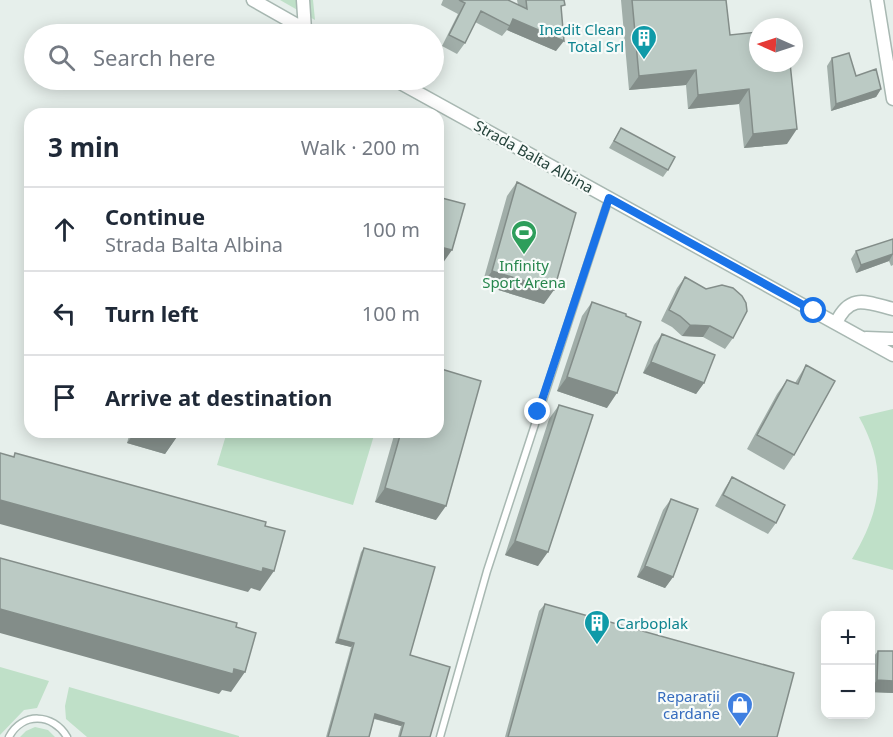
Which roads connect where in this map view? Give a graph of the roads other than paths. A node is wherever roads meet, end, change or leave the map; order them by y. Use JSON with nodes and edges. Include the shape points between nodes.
{"nodes":[{"id":1,"x":253,"y":0,"type":"edge"},
{"id":2,"x":303,"y":0,"type":"edge"},
{"id":3,"x":877,"y":0,"type":"edge"},
{"id":4,"x":295,"y":24,"type":"edge"},
{"id":5,"x":308,"y":24,"type":"edge"},
{"id":6,"x":413,"y":90,"type":"edge"},
{"id":7,"x":893,"y":99,"type":"edge"},
{"id":8,"x":609,"y":198,"type":"junction"},
{"id":9,"x":893,"y":309,"type":"edge"},
{"id":10,"x":836,"y":323,"type":"junction"},
{"id":11,"x":862,"y":338,"type":"junction"},
{"id":12,"x":893,"y":339,"type":"edge"},
{"id":13,"x":893,"y":355,"type":"edge"},
{"id":14,"x":9,"y":737,"type":"edge"},
{"id":15,"x":67,"y":737,"type":"edge"},
{"id":16,"x":440,"y":737,"type":"edge"}],
"edges":[{"from":1,"to":4,"type":"street"},
{"from":2,"to":5,"type":"street"},
{"from":3,"to":7,"type":"street"},
{"from":6,"to":8,"type":"street","name":"Strada Balta Albina"},
{"from":8,"to":10,"type":"street","name":"Strada Balta Albina"},
{"from":8,"to":16,"type":"lane","via":[[487,572]]},
{"from":9,"to":10,"type":"street","via":[[855,302],[845,307]]},
{"from":10,"to":11,"type":"street","name":"Strada Balta Albina"},
{"from":11,"to":12,"type":"street","name":"Strada Balta Albina"},
{"from":11,"to":13,"type":"street","name":"Strada Balta Albina"},
{"from":14,"to":15,"type":"lane","via":[[20,723],[35,718],[53,723]]}]}
